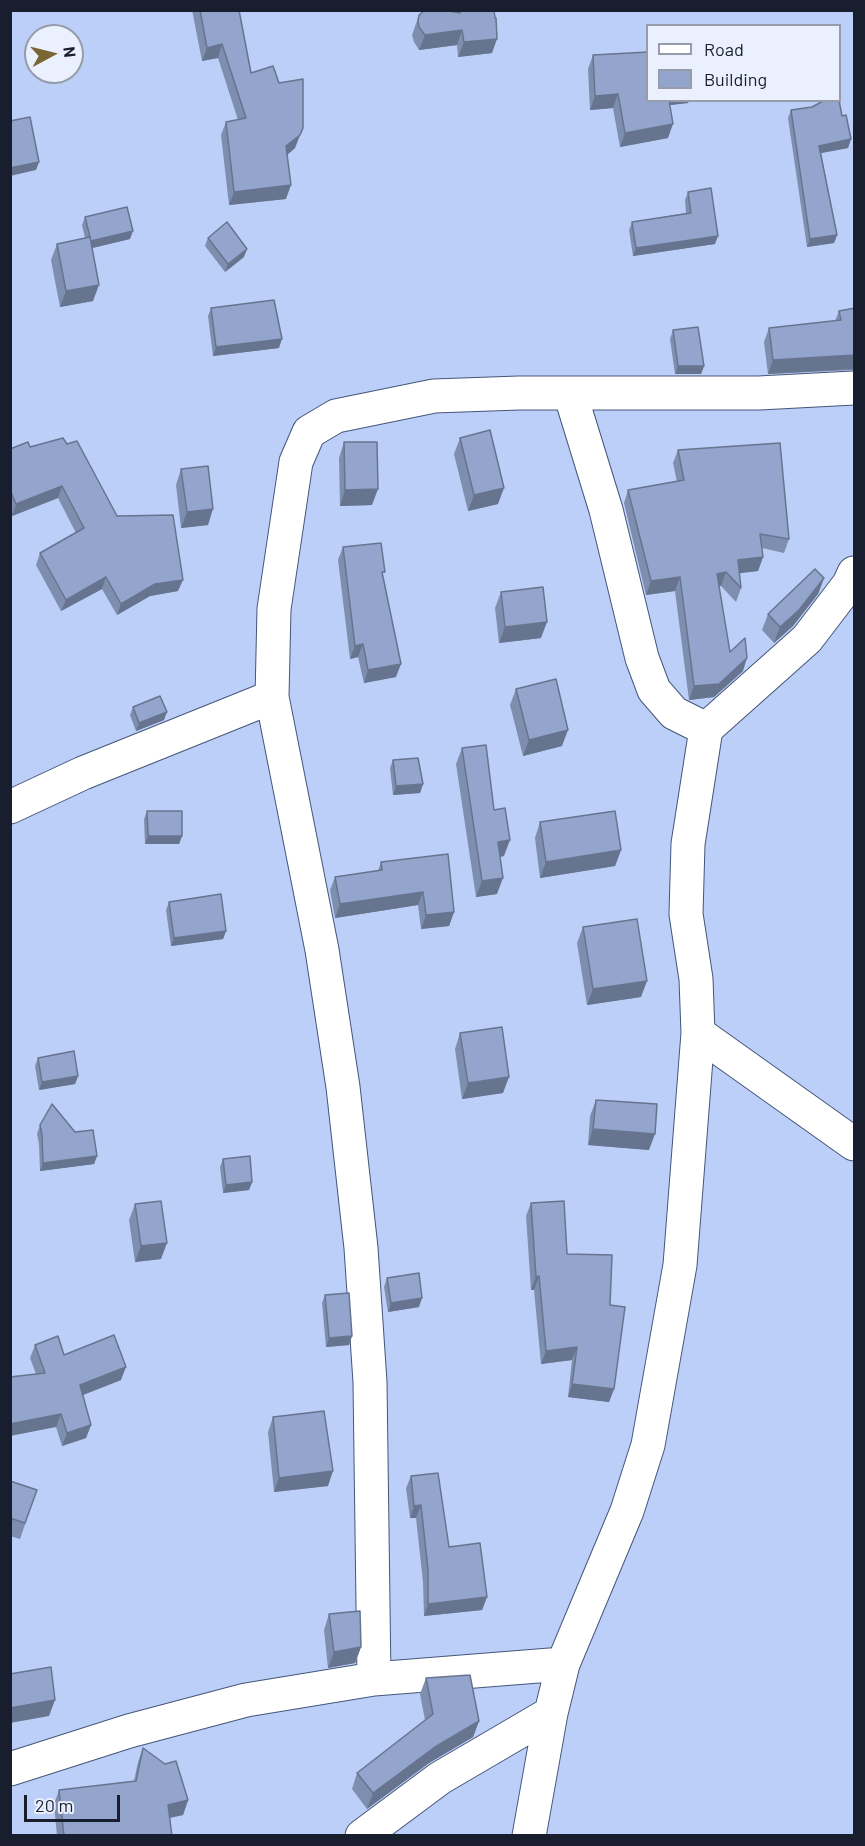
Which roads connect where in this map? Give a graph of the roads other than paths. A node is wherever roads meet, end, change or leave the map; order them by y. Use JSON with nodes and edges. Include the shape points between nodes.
{"nodes":[{"id":1,"x":855,"y":388,"type":"edge"},
{"id":2,"x":570,"y":393,"type":"junction"},
{"id":3,"x":855,"y":573,"type":"edge"},
{"id":4,"x":272,"y":698,"type":"junction"},
{"id":5,"x":706,"y":729,"type":"junction"},
{"id":6,"x":10,"y":807,"type":"edge"},
{"id":7,"x":698,"y":1033,"type":"junction"},
{"id":8,"x":855,"y":1144,"type":"edge"},
{"id":9,"x":563,"y":1664,"type":"junction"},
{"id":10,"x":374,"y":1679,"type":"junction"},
{"id":11,"x":551,"y":1713,"type":"junction"},
{"id":12,"x":10,"y":1769,"type":"edge"},
{"id":13,"x":362,"y":1836,"type":"edge"},
{"id":14,"x":529,"y":1836,"type":"edge"}],
"edges":[{"from":1,"to":2,"type":"street","via":[[759,393]]},
{"from":2,"to":4,"type":"street","via":[[434,396],[336,416],[309,432],[296,462],[274,609]]},
{"from":2,"to":5,"type":"street","via":[[654,690],[674,713]]},
{"from":3,"to":5,"type":"street","via":[[807,639]]},
{"from":4,"to":6,"type":"street","via":[[83,773]]},
{"from":4,"to":10,"type":"street","via":[[322,950],[343,1087],[361,1248],[370,1382]]},
{"from":5,"to":7,"type":"street","via":[[688,844],[686,914],[696,979]]},
{"from":7,"to":8,"type":"street"},
{"from":7,"to":9,"type":"street","via":[[680,1265],[648,1445],[627,1511]]},
{"from":9,"to":10,"type":"street"},
{"from":9,"to":11,"type":"street"},
{"from":10,"to":12,"type":"street","via":[[246,1700],[129,1731]]},
{"from":11,"to":13,"type":"street","via":[[440,1778]]},
{"from":11,"to":14,"type":"street"}]}
